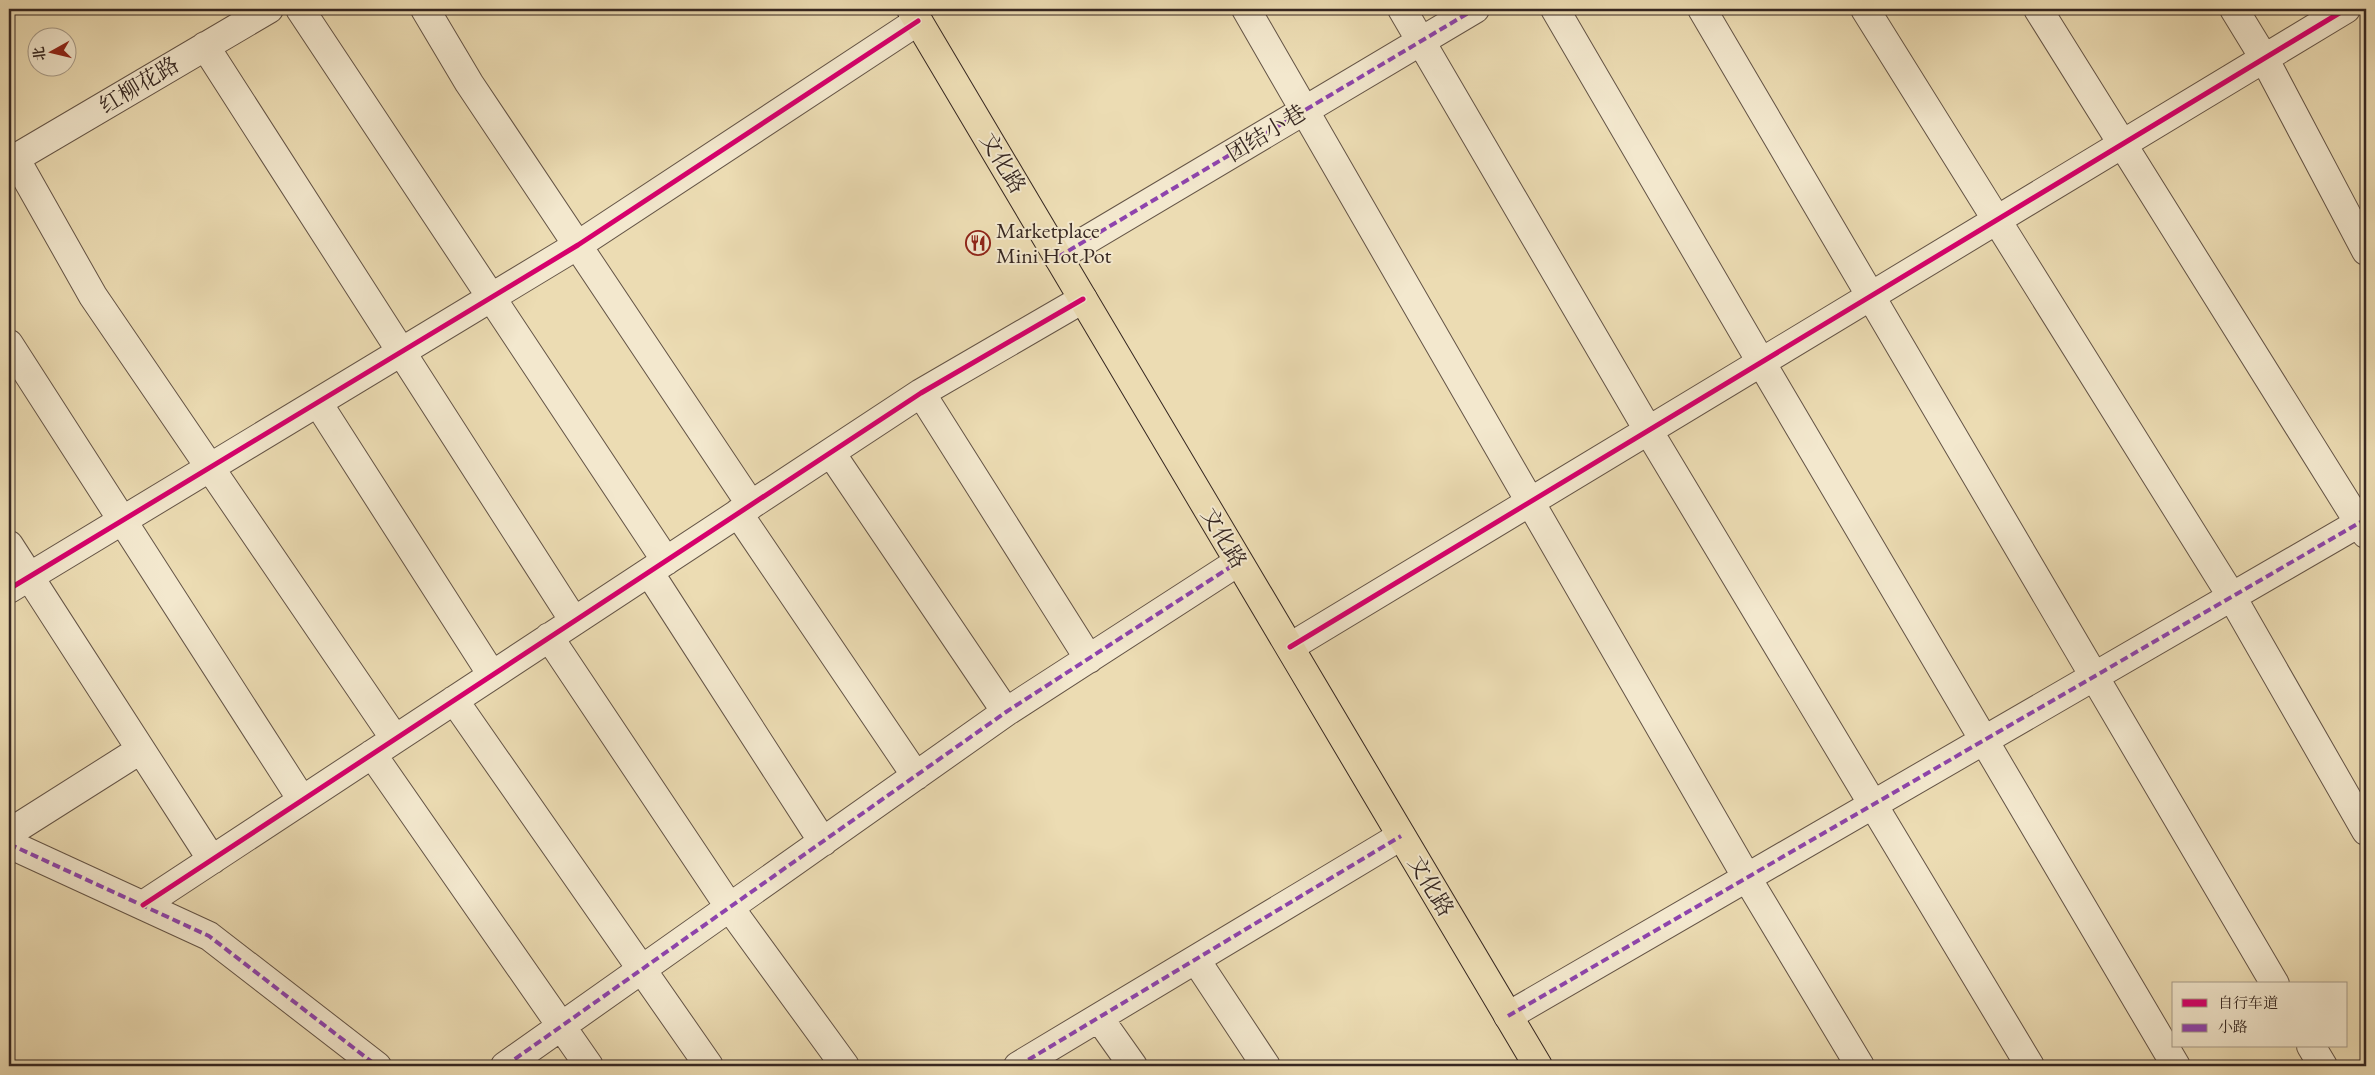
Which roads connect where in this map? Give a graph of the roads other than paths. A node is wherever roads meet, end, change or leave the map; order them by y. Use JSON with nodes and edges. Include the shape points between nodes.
{"nodes":[{"id":1,"x":269,"y":9,"type":"edge"},
{"id":2,"x":300,"y":9,"type":"edge"},
{"id":3,"x":425,"y":9,"type":"edge"},
{"id":4,"x":1246,"y":9,"type":"edge"},
{"id":5,"x":1402,"y":9,"type":"edge"},
{"id":6,"x":1474,"y":9,"type":"edge"},
{"id":7,"x":1555,"y":9,"type":"edge"},
{"id":8,"x":1702,"y":9,"type":"edge"},
{"id":9,"x":1865,"y":9,"type":"edge"},
{"id":10,"x":2038,"y":9,"type":"edge"},
{"id":11,"x":2234,"y":9,"type":"edge"},
{"id":12,"x":2346,"y":9,"type":"edge"},
{"id":13,"x":915,"y":15,"type":"edge"},
{"id":14,"x":1421,"y":41,"type":"junction"},
{"id":15,"x":205,"y":46,"type":"junction"},
{"id":16,"x":2264,"y":58,"type":"junction"},
{"id":17,"x":1305,"y":110,"type":"junction"},
{"id":18,"x":2122,"y":143,"type":"junction"},
{"id":19,"x":12,"y":160,"type":"edge"},
{"id":20,"x":1996,"y":220,"type":"junction"},
{"id":21,"x":578,"y":245,"type":"junction"},
{"id":22,"x":2366,"y":251,"type":"edge"},
{"id":23,"x":1058,"y":257,"type":"junction"},
{"id":24,"x":1871,"y":295,"type":"junction"},
{"id":25,"x":491,"y":298,"type":"junction"},
{"id":26,"x":1083,"y":299,"type":"junction"},
{"id":27,"x":9,"y":344,"type":"edge"},
{"id":28,"x":401,"y":352,"type":"junction"},
{"id":29,"x":1761,"y":362,"type":"junction"},
{"id":30,"x":922,"y":392,"type":"junction"},
{"id":31,"x":318,"y":403,"type":"junction"},
{"id":32,"x":1648,"y":430,"type":"junction"},
{"id":33,"x":831,"y":452,"type":"junction"},
{"id":34,"x":210,"y":468,"type":"junction"},
{"id":35,"x":1530,"y":502,"type":"junction"},
{"id":36,"x":744,"y":509,"type":"junction"},
{"id":37,"x":123,"y":520,"type":"junction"},
{"id":38,"x":2364,"y":525,"type":"edge"},
{"id":39,"x":9,"y":545,"type":"edge"},
{"id":40,"x":1238,"y":562,"type":"junction"},
{"id":41,"x":657,"y":566,"type":"junction"},
{"id":42,"x":19,"y":583,"type":"edge"},
{"id":43,"x":2232,"y":597,"type":"junction"},
{"id":44,"x":574,"y":621,"type":"junction"},
{"id":45,"x":550,"y":637,"type":"junction"},
{"id":46,"x":1290,"y":647,"type":"junction"},
{"id":47,"x":1089,"y":658,"type":"junction"},
{"id":48,"x":492,"y":675,"type":"junction"},
{"id":49,"x":2094,"y":676,"type":"junction"},
{"id":50,"x":454,"y":700,"type":"junction"},
{"id":51,"x":1006,"y":712,"type":"junction"},
{"id":52,"x":395,"y":739,"type":"junction"},
{"id":53,"x":1983,"y":740,"type":"junction"},
{"id":54,"x":140,"y":750,"type":"junction"},
{"id":55,"x":372,"y":754,"type":"junction"},
{"id":56,"x":916,"y":776,"type":"junction"},
{"id":57,"x":302,"y":800,"type":"junction"},
{"id":58,"x":1873,"y":804,"type":"junction"},
{"id":59,"x":2366,"y":831,"type":"edge"},
{"id":60,"x":9,"y":833,"type":"edge"},
{"id":61,"x":1401,"y":836,"type":"junction"},
{"id":62,"x":823,"y":842,"type":"junction"},
{"id":63,"x":9,"y":844,"type":"edge"},
{"id":64,"x":212,"y":860,"type":"junction"},
{"id":65,"x":1747,"y":878,"type":"junction"},
{"id":66,"x":143,"y":905,"type":"junction"},
{"id":67,"x":730,"y":908,"type":"junction"},
{"id":68,"x":1196,"y":960,"type":"junction"},
{"id":69,"x":642,"y":970,"type":"junction"},
{"id":70,"x":2274,"y":982,"type":"edge"},
{"id":71,"x":1508,"y":1016,"type":"junction"},
{"id":72,"x":1099,"y":1018,"type":"junction"},
{"id":73,"x":561,"y":1027,"type":"junction"},
{"id":74,"x":2312,"y":1048,"type":"edge"},
{"id":75,"x":376,"y":1066,"type":"edge"},
{"id":76,"x":505,"y":1066,"type":"edge"},
{"id":77,"x":589,"y":1066,"type":"edge"},
{"id":78,"x":709,"y":1066,"type":"edge"},
{"id":79,"x":844,"y":1066,"type":"edge"},
{"id":80,"x":1018,"y":1066,"type":"edge"},
{"id":81,"x":1133,"y":1066,"type":"edge"},
{"id":82,"x":1266,"y":1066,"type":"edge"},
{"id":83,"x":1538,"y":1066,"type":"edge"},
{"id":84,"x":1860,"y":1066,"type":"edge"},
{"id":85,"x":2030,"y":1066,"type":"edge"},
{"id":86,"x":2176,"y":1066,"type":"edge"},
{"id":87,"x":2323,"y":1066,"type":"edge"}],
"edges":[{"from":1,"to":15,"type":"street","name":"红柳花路"},
{"from":2,"to":25,"type":"street"},
{"from":3,"to":21,"type":"street","via":[[469,83]]},
{"from":4,"to":17,"type":"street"},
{"from":5,"to":14,"type":"street"},
{"from":6,"to":14,"type":"street","name":"团结小巷"},
{"from":7,"to":29,"type":"street"},
{"from":8,"to":24,"type":"street"},
{"from":9,"to":20,"type":"street"},
{"from":10,"to":18,"type":"street"},
{"from":11,"to":16,"type":"street"},
{"from":12,"to":16,"type":"street"},
{"from":13,"to":21,"type":"street"},
{"from":13,"to":23,"type":"main road","name":"文化路"},
{"from":14,"to":17,"type":"street","name":"团结小巷"},
{"from":14,"to":32,"type":"street"},
{"from":15,"to":19,"type":"street","name":"红柳花路"},
{"from":15,"to":28,"type":"street"},
{"from":16,"to":18,"type":"street"},
{"from":16,"to":22,"type":"street"},
{"from":17,"to":23,"type":"street","name":"团结小巷"},
{"from":17,"to":35,"type":"street"},
{"from":18,"to":20,"type":"street"},
{"from":18,"to":38,"type":"street"},
{"from":19,"to":34,"type":"street","via":[[93,296]]},
{"from":20,"to":24,"type":"street"},
{"from":20,"to":43,"type":"street"},
{"from":21,"to":25,"type":"street"},
{"from":21,"to":36,"type":"street"},
{"from":23,"to":26,"type":"main road","name":"文化路"},
{"from":24,"to":29,"type":"street"},
{"from":24,"to":49,"type":"street"},
{"from":25,"to":28,"type":"street"},
{"from":25,"to":41,"type":"street"},
{"from":26,"to":30,"type":"street"},
{"from":26,"to":40,"type":"main road","name":"文化路"},
{"from":27,"to":37,"type":"street"},
{"from":28,"to":31,"type":"street"},
{"from":28,"to":44,"type":"street"},
{"from":29,"to":32,"type":"street"},
{"from":29,"to":53,"type":"street"},
{"from":30,"to":33,"type":"street"},
{"from":30,"to":47,"type":"street"},
{"from":31,"to":34,"type":"street"},
{"from":31,"to":48,"type":"street"},
{"from":32,"to":35,"type":"street"},
{"from":32,"to":58,"type":"street"},
{"from":33,"to":36,"type":"street"},
{"from":33,"to":51,"type":"street"},
{"from":34,"to":37,"type":"street"},
{"from":34,"to":52,"type":"street"},
{"from":35,"to":46,"type":"street"},
{"from":35,"to":65,"type":"street"},
{"from":36,"to":41,"type":"street"},
{"from":36,"to":56,"type":"street"},
{"from":37,"to":42,"type":"street"},
{"from":37,"to":57,"type":"street"},
{"from":38,"to":43,"type":"street"},
{"from":39,"to":42,"type":"street"},
{"from":40,"to":46,"type":"main road","name":"文化路"},
{"from":40,"to":47,"type":"street"},
{"from":41,"to":44,"type":"street"},
{"from":41,"to":62,"type":"street"},
{"from":42,"to":54,"type":"street"},
{"from":43,"to":49,"type":"street"},
{"from":43,"to":59,"type":"street"},
{"from":44,"to":45,"type":"street"},
{"from":45,"to":48,"type":"street"},
{"from":45,"to":67,"type":"street"},
{"from":46,"to":61,"type":"main road","name":"文化路"},
{"from":47,"to":51,"type":"street"},
{"from":48,"to":50,"type":"street"},
{"from":49,"to":53,"type":"street"},
{"from":49,"to":70,"type":"street"},
{"from":50,"to":52,"type":"street"},
{"from":50,"to":69,"type":"street"},
{"from":51,"to":56,"type":"street"},
{"from":52,"to":55,"type":"street"},
{"from":53,"to":58,"type":"street"},
{"from":53,"to":86,"type":"street"},
{"from":54,"to":60,"type":"street"},
{"from":54,"to":64,"type":"street"},
{"from":55,"to":57,"type":"street"},
{"from":55,"to":73,"type":"street"},
{"from":56,"to":62,"type":"street"},
{"from":57,"to":64,"type":"street"},
{"from":58,"to":65,"type":"street"},
{"from":58,"to":85,"type":"street"},
{"from":61,"to":68,"type":"street"},
{"from":61,"to":71,"type":"main road","name":"文化路"},
{"from":62,"to":67,"type":"street"},
{"from":63,"to":66,"type":"street"},
{"from":64,"to":66,"type":"street"},
{"from":65,"to":71,"type":"street"},
{"from":65,"to":84,"type":"street"},
{"from":66,"to":75,"type":"street","via":[[209,936]]},
{"from":67,"to":69,"type":"street"},
{"from":67,"to":79,"type":"street"},
{"from":68,"to":72,"type":"street"},
{"from":68,"to":82,"type":"street"},
{"from":69,"to":73,"type":"street"},
{"from":69,"to":78,"type":"street"},
{"from":71,"to":83,"type":"main road","name":"文化路"},
{"from":72,"to":80,"type":"street"},
{"from":72,"to":81,"type":"street"},
{"from":73,"to":76,"type":"street"},
{"from":73,"to":77,"type":"street"},
{"from":74,"to":87,"type":"street"}]}
